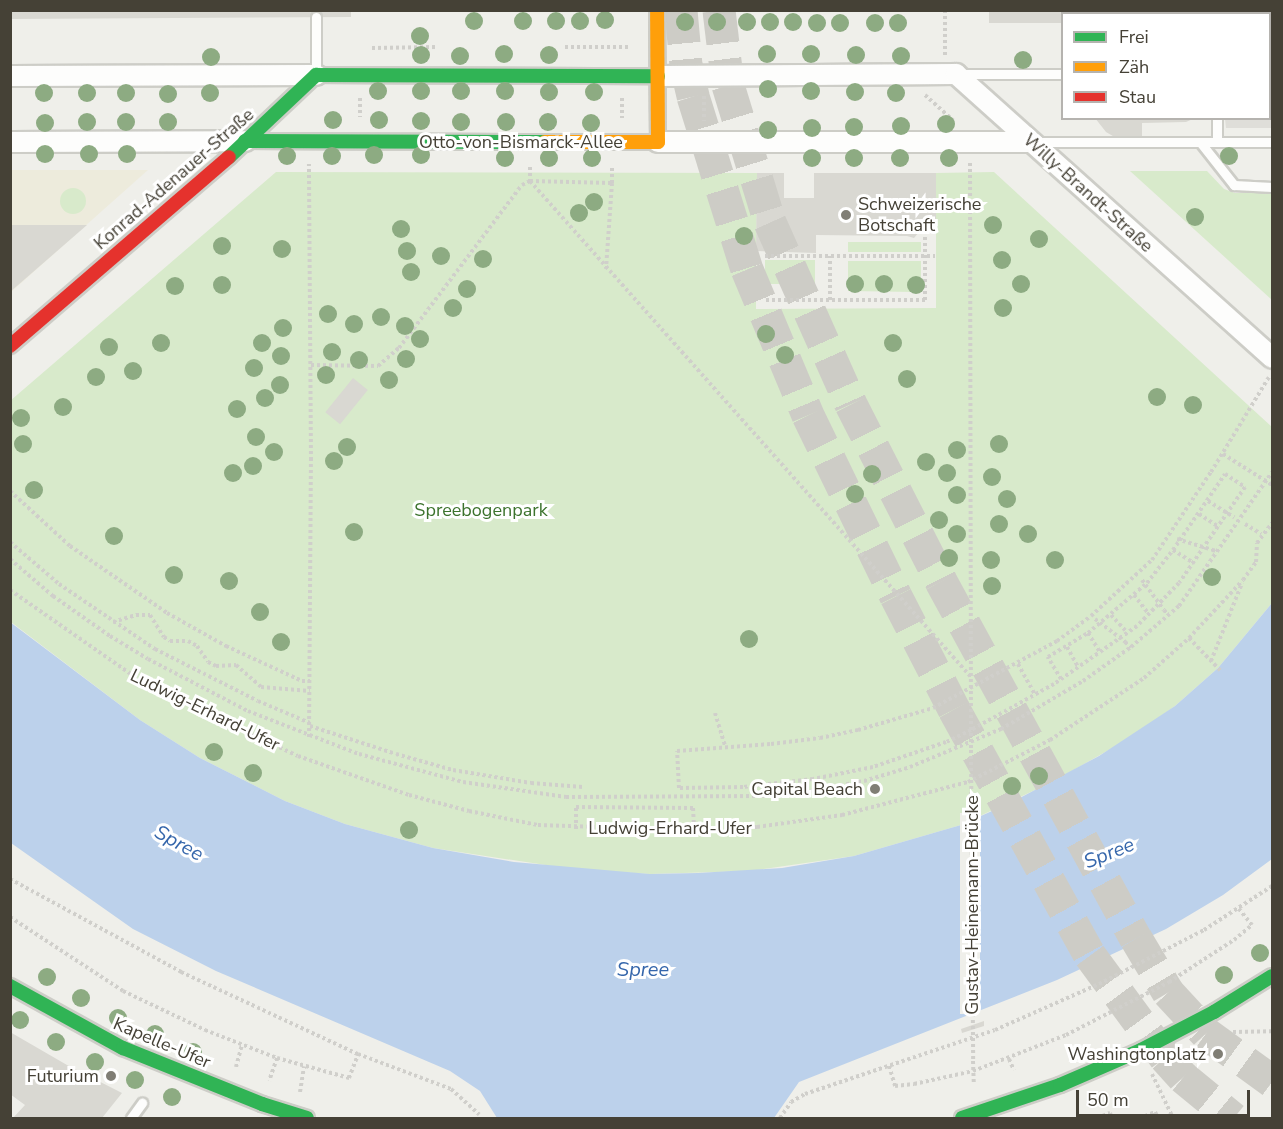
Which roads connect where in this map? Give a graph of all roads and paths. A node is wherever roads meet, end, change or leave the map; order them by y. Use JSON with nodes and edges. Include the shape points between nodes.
{"nodes":[{"id":1,"x":657,"y":10,"type":"edge"},
{"id":2,"x":945,"y":10,"type":"edge"},
{"id":3,"x":316,"y":17,"type":"dead end"},
{"id":4,"x":629,"y":46,"type":"dead end"},
{"id":5,"x":436,"y":47,"type":"dead end"},
{"id":6,"x":566,"y":47,"type":"dead end"},
{"id":7,"x":372,"y":48,"type":"dead end"},
{"id":8,"x":956,"y":74,"type":"junction"},
{"id":9,"x":1061,"y":74,"type":"edge"},
{"id":10,"x":316,"y":75,"type":"junction"},
{"id":11,"x":10,"y":76,"type":"edge"},
{"id":12,"x":658,"y":76,"type":"junction"},
{"id":13,"x":360,"y":87,"type":"dead end"},
{"id":14,"x":704,"y":87,"type":"dead end"},
{"id":15,"x":917,"y":87,"type":"dead end"},
{"id":16,"x":622,"y":89,"type":"dead end"},
{"id":17,"x":360,"y":119,"type":"dead end"},
{"id":18,"x":622,"y":120,"type":"dead end"},
{"id":19,"x":1217,"y":120,"type":"edge"},
{"id":20,"x":955,"y":122,"type":"dead end"},
{"id":21,"x":704,"y":128,"type":"dead end"},
{"id":22,"x":245,"y":141,"type":"junction"},
{"id":23,"x":10,"y":142,"type":"edge"},
{"id":24,"x":310,"y":142,"type":"junction"},
{"id":25,"x":658,"y":142,"type":"junction"},
{"id":26,"x":1031,"y":142,"type":"junction"},
{"id":27,"x":1200,"y":142,"type":"junction"},
{"id":28,"x":1217,"y":142,"type":"junction"},
{"id":29,"x":1272,"y":142,"type":"edge"},
{"id":30,"x":970,"y":155,"type":"dead end"},
{"id":31,"x":612,"y":167,"type":"dead end"},
{"id":32,"x":530,"y":181,"type":"junction"},
{"id":33,"x":612,"y":183,"type":"junction"},
{"id":34,"x":1272,"y":187,"type":"edge"},
{"id":35,"x":925,"y":234,"type":"dead end"},
{"id":36,"x":765,"y":256,"type":"dead end"},
{"id":37,"x":830,"y":256,"type":"junction"},
{"id":38,"x":925,"y":256,"type":"junction"},
{"id":39,"x":935,"y":256,"type":"dead end"},
{"id":40,"x":606,"y":268,"type":"junction"},
{"id":41,"x":766,"y":300,"type":"dead end"},
{"id":42,"x":830,"y":300,"type":"junction"},
{"id":43,"x":10,"y":346,"type":"edge"},
{"id":44,"x":1272,"y":358,"type":"edge"},
{"id":45,"x":310,"y":365,"type":"junction"},
{"id":46,"x":1272,"y":372,"type":"edge"},
{"id":47,"x":1223,"y":454,"type":"junction"},
{"id":48,"x":1272,"y":472,"type":"edge"},
{"id":49,"x":1266,"y":482,"type":"junction"},
{"id":50,"x":1272,"y":485,"type":"edge"},
{"id":51,"x":10,"y":490,"type":"edge"},
{"id":52,"x":1208,"y":501,"type":"junction"},
{"id":53,"x":1228,"y":513,"type":"junction"},
{"id":54,"x":1199,"y":514,"type":"junction"},
{"id":55,"x":1234,"y":517,"type":"dead end"},
{"id":56,"x":1272,"y":523,"type":"edge"},
{"id":57,"x":1245,"y":524,"type":"dead end"},
{"id":58,"x":1219,"y":527,"type":"junction"},
{"id":59,"x":1262,"y":534,"type":"junction"},
{"id":60,"x":1169,"y":537,"type":"junction"},
{"id":61,"x":10,"y":542,"type":"edge"},
{"id":62,"x":1173,"y":550,"type":"junction"},
{"id":63,"x":1218,"y":551,"type":"junction"},
{"id":64,"x":10,"y":559,"type":"edge"},
{"id":65,"x":1194,"y":564,"type":"junction"},
{"id":66,"x":1138,"y":574,"type":"junction"},
{"id":67,"x":1243,"y":580,"type":"junction"},
{"id":68,"x":10,"y":590,"type":"edge"},
{"id":69,"x":1134,"y":595,"type":"junction"},
{"id":70,"x":1149,"y":614,"type":"junction"},
{"id":71,"x":1111,"y":615,"type":"junction"},
{"id":72,"x":1168,"y":615,"type":"junction"},
{"id":73,"x":1093,"y":618,"type":"junction"},
{"id":74,"x":113,"y":622,"type":"junction"},
{"id":75,"x":1088,"y":633,"type":"junction"},
{"id":76,"x":1127,"y":633,"type":"junction"},
{"id":77,"x":1189,"y":638,"type":"junction"},
{"id":78,"x":1067,"y":647,"type":"junction"},
{"id":79,"x":1131,"y":647,"type":"junction"},
{"id":80,"x":1100,"y":652,"type":"junction"},
{"id":81,"x":1211,"y":660,"type":"junction"},
{"id":82,"x":1018,"y":664,"type":"junction"},
{"id":83,"x":1078,"y":668,"type":"junction"},
{"id":84,"x":1221,"y":671,"type":"dead end"},
{"id":85,"x":971,"y":677,"type":"junction"},
{"id":86,"x":1061,"y":679,"type":"junction"},
{"id":87,"x":310,"y":681,"type":"junction"},
{"id":88,"x":971,"y":689,"type":"junction"},
{"id":89,"x":310,"y":691,"type":"junction"},
{"id":90,"x":1035,"y":695,"type":"junction"},
{"id":91,"x":715,"y":712,"type":"dead end"},
{"id":92,"x":310,"y":724,"type":"junction"},
{"id":93,"x":971,"y":730,"type":"junction"},
{"id":94,"x":309,"y":737,"type":"junction"},
{"id":95,"x":971,"y":743,"type":"junction"},
{"id":96,"x":724,"y":746,"type":"junction"},
{"id":97,"x":584,"y":787,"type":"dead end"},
{"id":98,"x":602,"y":798,"type":"junction"},
{"id":99,"x":659,"y":798,"type":"junction"},
{"id":100,"x":602,"y":808,"type":"junction"},
{"id":101,"x":659,"y":808,"type":"junction"},
{"id":102,"x":576,"y":829,"type":"junction"},
{"id":103,"x":694,"y":830,"type":"junction"},
{"id":104,"x":10,"y":879,"type":"edge"},
{"id":105,"x":1272,"y":886,"type":"edge"},
{"id":106,"x":1239,"y":909,"type":"junction"},
{"id":107,"x":10,"y":917,"type":"edge"},
{"id":108,"x":1272,"y":976,"type":"edge"},
{"id":109,"x":10,"y":986,"type":"edge"},
{"id":110,"x":1272,"y":1030,"type":"edge"},
{"id":111,"x":1233,"y":1032,"type":"dead end"},
{"id":112,"x":242,"y":1045,"type":"junction"},
{"id":113,"x":358,"y":1054,"type":"junction"},
{"id":114,"x":277,"y":1058,"type":"junction"},
{"id":115,"x":1009,"y":1059,"type":"junction"},
{"id":116,"x":236,"y":1061,"type":"dead end"},
{"id":117,"x":304,"y":1066,"type":"junction"},
{"id":118,"x":889,"y":1066,"type":"junction"},
{"id":119,"x":1014,"y":1070,"type":"dead end"},
{"id":120,"x":973,"y":1071,"type":"junction"},
{"id":121,"x":272,"y":1074,"type":"dead end"},
{"id":122,"x":1152,"y":1074,"type":"dead end"},
{"id":123,"x":302,"y":1084,"type":"dead end"},
{"id":124,"x":974,"y":1084,"type":"dead end"},
{"id":125,"x":142,"y":1103,"type":"dead end"},
{"id":126,"x":261,"y":1111,"type":"edge"},
{"id":127,"x":479,"y":1114,"type":"dead end"},
{"id":128,"x":978,"y":1116,"type":"edge"},
{"id":129,"x":1109,"y":1118,"type":"edge"},
{"id":130,"x":130,"y":1119,"type":"edge"},
{"id":131,"x":307,"y":1119,"type":"edge"},
{"id":132,"x":780,"y":1119,"type":"edge"},
{"id":133,"x":962,"y":1119,"type":"edge"},
{"id":134,"x":1097,"y":1119,"type":"edge"},
{"id":135,"x":1147,"y":1119,"type":"edge"},
{"id":136,"x":1158,"y":1119,"type":"edge"},
{"id":137,"x":1173,"y":1119,"type":"edge"}],
"edges":[{"from":1,"to":12,"type":"street"},
{"from":2,"to":8,"type":"path","via":[[945,63]]},
{"from":3,"to":10,"type":"lane"},
{"from":4,"to":6,"type":"path"},
{"from":5,"to":7,"type":"path"},
{"from":8,"to":9,"type":"lane"},
{"from":8,"to":12,"type":"street"},
{"from":8,"to":26,"type":"street","name":"Willy-Brandt-Straße"},
{"from":10,"to":11,"type":"street"},
{"from":10,"to":12,"type":"street"},
{"from":10,"to":22,"type":"street","name":"Konrad-Adenauer-Straße"},
{"from":12,"to":25,"type":"street"},
{"from":13,"to":17,"type":"path"},
{"from":14,"to":21,"type":"path"},
{"from":15,"to":20,"type":"path"},
{"from":16,"to":18,"type":"path"},
{"from":19,"to":28,"type":"lane"},
{"from":22,"to":23,"type":"street","name":"Otto-von-Bismarck-Allee"},
{"from":22,"to":24,"type":"street","name":"Otto-von-Bismarck-Allee"},
{"from":22,"to":43,"type":"street","name":"Konrad-Adenauer-Straße"},
{"from":24,"to":25,"type":"street","name":"Otto-von-Bismarck-Allee"},
{"from":24,"to":45,"type":"path"},
{"from":25,"to":26,"type":"street","name":"Otto-von-Bismarck-Allee"},
{"from":26,"to":27,"type":"lane"},
{"from":26,"to":44,"type":"street","name":"Willy-Brandt-Straße"},
{"from":27,"to":28,"type":"lane"},
{"from":27,"to":34,"type":"lane","via":[[1234,185]]},
{"from":28,"to":29,"type":"lane"},
{"from":30,"to":85,"type":"path","name":"Gustav-Heinemann-Brücke"},
{"from":31,"to":33,"type":"path"},
{"from":32,"to":33,"type":"path"},
{"from":32,"to":40,"type":"path"},
{"from":32,"to":45,"type":"path","via":[[522,185],[399,348],[378,366]]},
{"from":33,"to":40,"type":"path"},
{"from":35,"to":38,"type":"path"},
{"from":36,"to":37,"type":"path"},
{"from":37,"to":38,"type":"path"},
{"from":37,"to":42,"type":"path"},
{"from":38,"to":39,"type":"path"},
{"from":38,"to":42,"type":"path","via":[[925,300]]},
{"from":40,"to":85,"type":"path"},
{"from":41,"to":42,"type":"path"},
{"from":45,"to":87,"type":"path"},
{"from":46,"to":47,"type":"path"},
{"from":47,"to":49,"type":"path"},
{"from":47,"to":60,"type":"path"},
{"from":48,"to":49,"type":"path"},
{"from":49,"to":50,"type":"path"},
{"from":49,"to":63,"type":"path"},
{"from":51,"to":87,"type":"path","via":[[70,546],[167,613],[226,646],[302,681]]},
{"from":52,"to":53,"type":"path"},
{"from":52,"to":53,"type":"path","via":[[1225,474],[1245,487]]},
{"from":52,"to":54,"type":"path"},
{"from":53,"to":55,"type":"path"},
{"from":53,"to":58,"type":"path"},
{"from":54,"to":58,"type":"path"},
{"from":54,"to":62,"type":"path"},
{"from":56,"to":59,"type":"path","name":"Ludwig-Erhard-Ufer"},
{"from":57,"to":59,"type":"path"},
{"from":58,"to":65,"type":"path"},
{"from":59,"to":67,"type":"path","name":"Ludwig-Erhard-Ufer","via":[[1257,543],[1256,562]]},
{"from":60,"to":63,"type":"path","bridge":true},
{"from":60,"to":66,"type":"path"},
{"from":61,"to":74,"type":"path","via":[[59,584]]},
{"from":62,"to":65,"type":"path"},
{"from":62,"to":69,"type":"path"},
{"from":63,"to":72,"type":"path","via":[[1179,606]]},
{"from":64,"to":94,"type":"path","via":[[53,596],[110,636],[195,685]]},
{"from":65,"to":70,"type":"path"},
{"from":66,"to":72,"type":"path","bridge":true},
{"from":66,"to":73,"type":"path"},
{"from":67,"to":77,"type":"path","name":"Ludwig-Erhard-Ufer"},
{"from":67,"to":81,"type":"path"},
{"from":68,"to":102,"type":"path","name":"Ludwig-Erhard-Ufer","via":[[144,683],[298,756],[469,812]]},
{"from":69,"to":70,"type":"path"},
{"from":69,"to":71,"type":"path"},
{"from":70,"to":76,"type":"path"},
{"from":71,"to":75,"type":"path"},
{"from":71,"to":76,"type":"path"},
{"from":72,"to":79,"type":"path"},
{"from":73,"to":79,"type":"path","bridge":true},
{"from":73,"to":82,"type":"path"},
{"from":74,"to":89,"type":"path","via":[[150,615],[164,637],[197,646],[208,662],[216,666],[236,665],[261,687]]},
{"from":74,"to":92,"type":"path","via":[[219,683]]},
{"from":75,"to":78,"type":"path"},
{"from":75,"to":80,"type":"path"},
{"from":76,"to":80,"type":"path"},
{"from":77,"to":81,"type":"path"},
{"from":77,"to":103,"type":"path","name":"Ludwig-Erhard-Ufer","via":[[1144,678],[1050,740],[968,782],[831,817]]},
{"from":78,"to":83,"type":"path"},
{"from":78,"to":86,"type":"path","via":[[1048,657]]},
{"from":79,"to":95,"type":"path","via":[[1032,712]]},
{"from":80,"to":83,"type":"path"},
{"from":81,"to":84,"type":"path"},
{"from":82,"to":88,"type":"path"},
{"from":82,"to":90,"type":"path"},
{"from":83,"to":86,"type":"path"},
{"from":85,"to":88,"type":"path","name":"Gustav-Heinemann-Brücke"},
{"from":86,"to":90,"type":"path"},
{"from":87,"to":89,"type":"path"},
{"from":88,"to":93,"type":"path","name":"Gustav-Heinemann-Brücke"},
{"from":88,"to":96,"type":"path","via":[[933,708],[858,730],[810,739]]},
{"from":89,"to":92,"type":"path"},
{"from":90,"to":93,"type":"path"},
{"from":91,"to":96,"type":"path"},
{"from":92,"to":94,"type":"path"},
{"from":92,"to":97,"type":"path","via":[[453,770]]},
{"from":93,"to":95,"type":"path","name":"Gustav-Heinemann-Brücke"},
{"from":93,"to":96,"type":"path","via":[[873,767],[813,779],[743,787],[679,788],[677,751]]},
{"from":94,"to":98,"type":"path","via":[[414,771],[463,782]]},
{"from":95,"to":99,"type":"path","via":[[864,781],[812,791]]},
{"from":95,"to":120,"type":"path","name":"Gustav-Heinemann-Brücke","bridge":true},
{"from":98,"to":99,"type":"path"},
{"from":98,"to":100,"type":"path"},
{"from":99,"to":101,"type":"path"},
{"from":100,"to":101,"type":"path"},
{"from":100,"to":102,"type":"path","via":[[576,807]]},
{"from":101,"to":103,"type":"path","via":[[693,808]]},
{"from":102,"to":103,"type":"path","name":"Ludwig-Erhard-Ufer"},
{"from":104,"to":113,"type":"path","via":[[181,972]]},
{"from":105,"to":106,"type":"path"},
{"from":106,"to":115,"type":"path","via":[[1252,925],[1192,968],[1120,1009]]},
{"from":106,"to":118,"type":"path","via":[[1167,951],[1037,1012]]},
{"from":107,"to":112,"type":"path","via":[[123,991]]},
{"from":108,"to":128,"type":"street","via":[[1141,1050]]},
{"from":109,"to":126,"type":"street","name":"Kapelle-Ufer","via":[[123,1048]]},
{"from":110,"to":111,"type":"path"},
{"from":112,"to":114,"type":"path"},
{"from":112,"to":116,"type":"path"},
{"from":113,"to":117,"type":"path","via":[[349,1078]]},
{"from":113,"to":127,"type":"path","via":[[451,1089]]},
{"from":114,"to":117,"type":"path"},
{"from":114,"to":121,"type":"path"},
{"from":115,"to":119,"type":"path"},
{"from":115,"to":120,"type":"path"},
{"from":117,"to":123,"type":"path"},
{"from":118,"to":120,"type":"path","via":[[895,1086]]},
{"from":118,"to":132,"type":"path","via":[[805,1094],[791,1102]]},
{"from":120,"to":124,"type":"path","name":"Gustav-Heinemann-Brücke"},
{"from":122,"to":137,"type":"path"},
{"from":125,"to":130,"type":"lane"},
{"from":126,"to":131,"type":"street","name":"Kapelle-Ufer"},
{"from":128,"to":133,"type":"street"},
{"from":129,"to":134,"type":"path","via":[[1110,1113]]},
{"from":135,"to":136,"type":"path","via":[[1155,1112]]}]}
